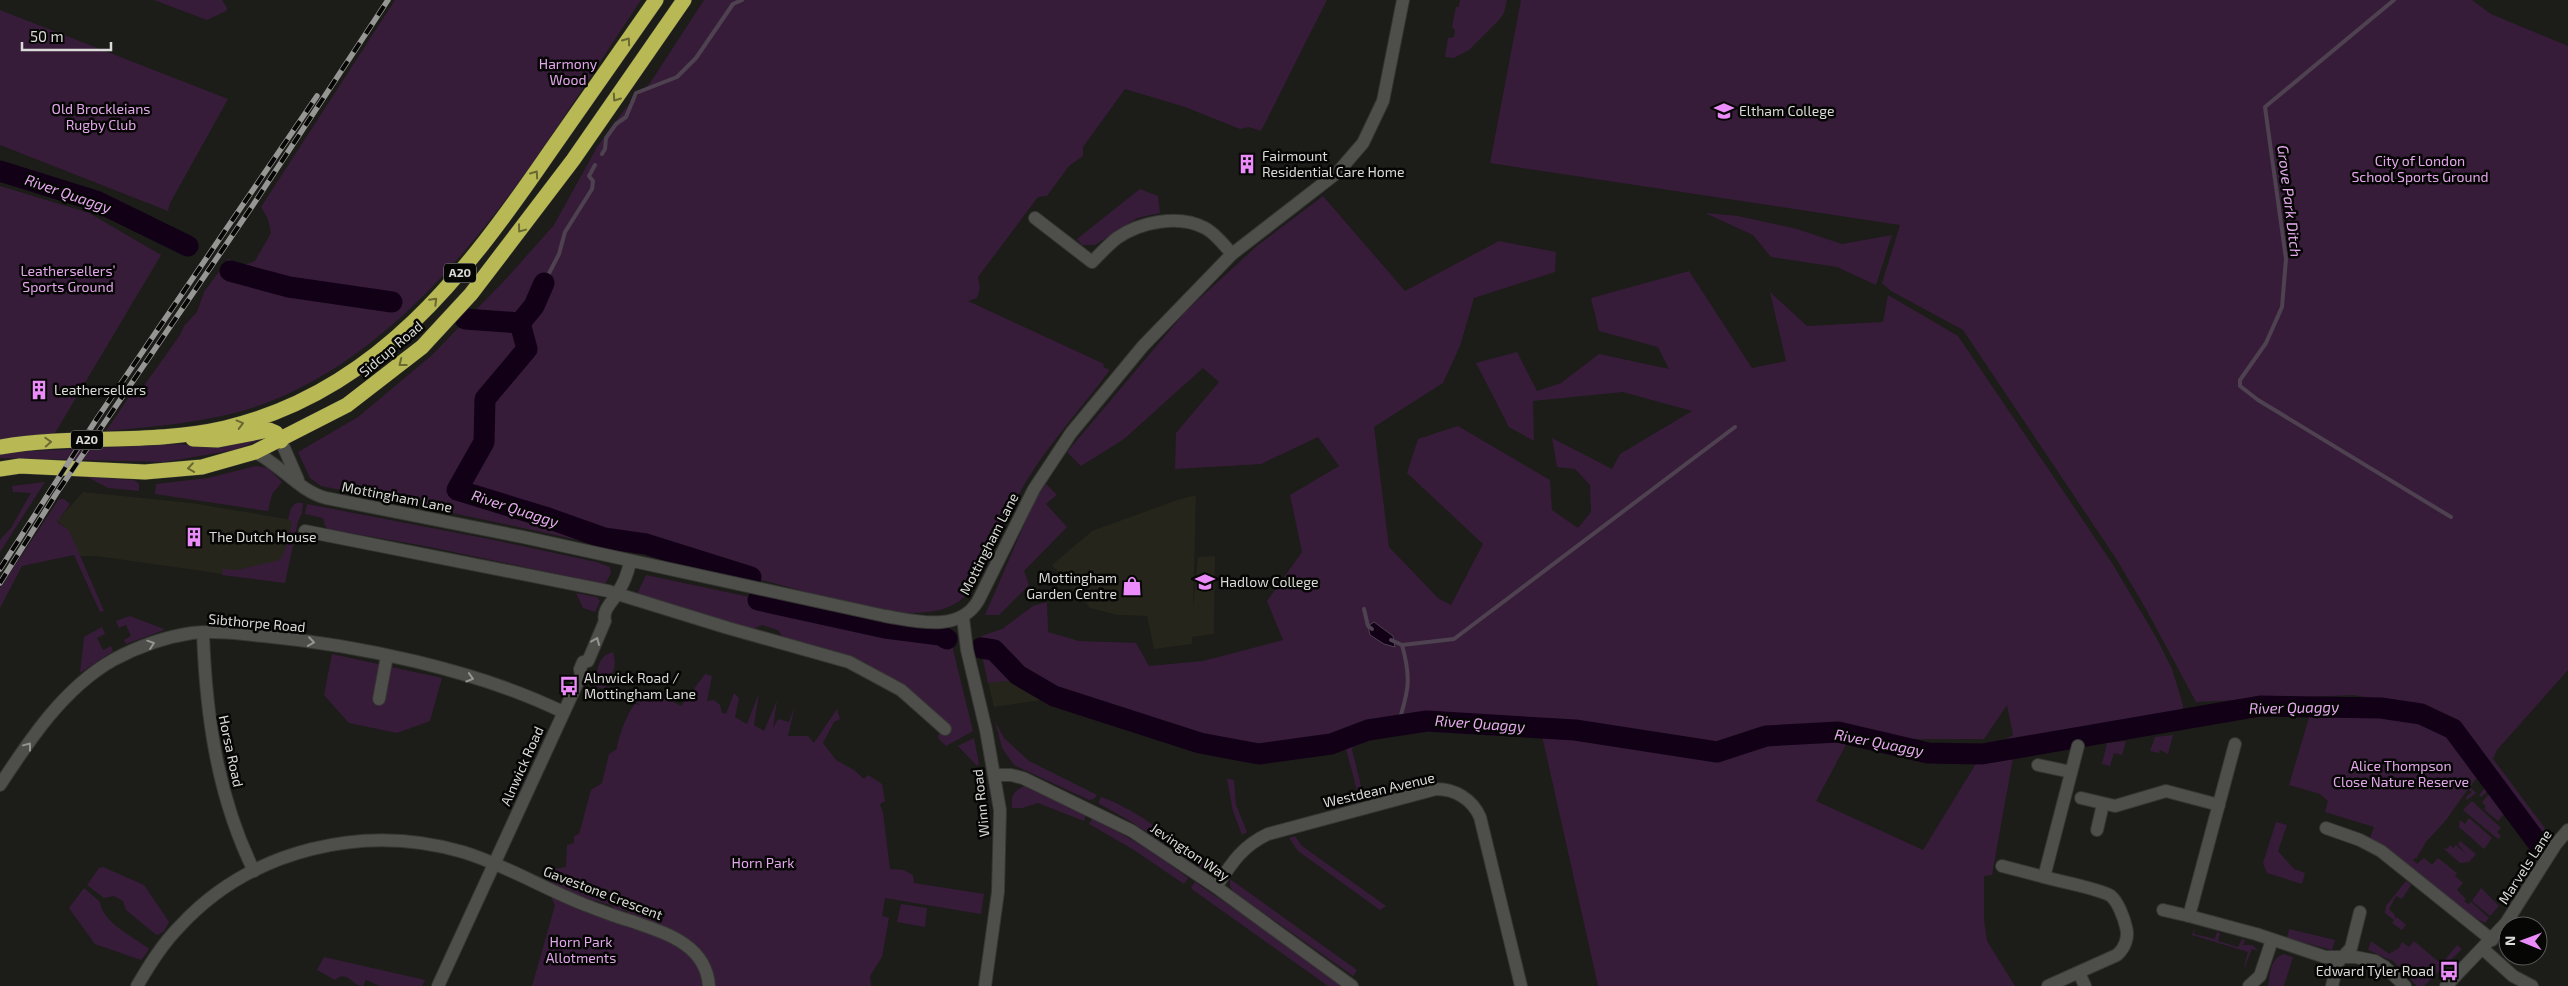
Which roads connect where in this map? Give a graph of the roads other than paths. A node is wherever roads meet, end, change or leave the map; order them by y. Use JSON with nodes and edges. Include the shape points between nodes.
{"nodes":[{"id":1,"x":656,"y":0,"type":"edge"},
{"id":2,"x":684,"y":0,"type":"edge"},
{"id":3,"x":1403,"y":0,"type":"edge"},
{"id":4,"x":1035,"y":218,"type":"dead end"},
{"id":5,"x":1232,"y":254,"type":"junction"},
{"id":6,"x":175,"y":436,"type":"junction"},
{"id":7,"x":281,"y":441,"type":"junction"},
{"id":8,"x":0,"y":447,"type":"edge"},
{"id":9,"x":255,"y":452,"type":"junction"},
{"id":10,"x":0,"y":469,"type":"edge"},
{"id":11,"x":300,"y":484,"type":"junction"},
{"id":12,"x":305,"y":531,"type":"dead end"},
{"id":13,"x":630,"y":562,"type":"junction"},
{"id":14,"x":618,"y":594,"type":"junction"},
{"id":15,"x":963,"y":618,"type":"junction"},
{"id":16,"x":203,"y":633,"type":"junction"},
{"id":17,"x":387,"y":656,"type":"junction"},
{"id":18,"x":378,"y":699,"type":"dead end"},
{"id":19,"x":563,"y":712,"type":"junction"},
{"id":20,"x":945,"y":729,"type":"dead end"},
{"id":21,"x":2235,"y":744,"type":"dead end"},
{"id":22,"x":2078,"y":746,"type":"dead end"},
{"id":23,"x":2038,"y":765,"type":"dead end"},
{"id":24,"x":2071,"y":772,"type":"junction"},
{"id":25,"x":995,"y":775,"type":"junction"},
{"id":26,"x":0,"y":785,"type":"edge"},
{"id":27,"x":2081,"y":798,"type":"dead end"},
{"id":28,"x":2103,"y":804,"type":"junction"},
{"id":29,"x":2219,"y":804,"type":"junction"},
{"id":30,"x":2326,"y":828,"type":"dead end"},
{"id":31,"x":2097,"y":830,"type":"dead end"},
{"id":32,"x":2568,"y":830,"type":"edge"},
{"id":33,"x":494,"y":864,"type":"junction"},
{"id":34,"x":2002,"y":866,"type":"dead end"},
{"id":35,"x":254,"y":871,"type":"junction"},
{"id":36,"x":2044,"y":877,"type":"junction"},
{"id":37,"x":1216,"y":887,"type":"junction"},
{"id":38,"x":2163,"y":910,"type":"dead end"},
{"id":39,"x":2360,"y":912,"type":"dead end"},
{"id":40,"x":2189,"y":916,"type":"junction"},
{"id":41,"x":2272,"y":940,"type":"junction"},
{"id":42,"x":2487,"y":945,"type":"junction"},
{"id":43,"x":2343,"y":958,"type":"junction"},
{"id":44,"x":2079,"y":974,"type":"junction"},
{"id":45,"x":136,"y":986,"type":"edge"},
{"id":46,"x":438,"y":986,"type":"edge"},
{"id":47,"x":708,"y":986,"type":"edge"},
{"id":48,"x":985,"y":986,"type":"edge"},
{"id":49,"x":1352,"y":986,"type":"edge"},
{"id":50,"x":1521,"y":986,"type":"edge"},
{"id":51,"x":2048,"y":986,"type":"edge"},
{"id":52,"x":2085,"y":986,"type":"edge"},
{"id":53,"x":2249,"y":986,"type":"edge"},
{"id":54,"x":2332,"y":986,"type":"edge"},
{"id":55,"x":2405,"y":986,"type":"edge"},
{"id":56,"x":2446,"y":986,"type":"edge"},
{"id":57,"x":2532,"y":986,"type":"edge"}],
"edges":[{"from":6,"to":1,"type":"highway","name":"Sidcup Road","number":"A20","one_way":true,"via":[[225,428],[309,396],[336,382],[380,351],[411,324],[476,255]]},
{"from":2,"to":7,"type":"highway","name":"Sidcup Road","number":"A20","one_way":true,"via":[[573,160],[459,308],[422,347],[347,405]]},
{"from":3,"to":5,"type":"street","name":"Mottingham Lane","via":[[1383,101],[1363,143],[1338,172]]},
{"from":4,"to":5,"type":"street","via":[[1092,262],[1117,238],[1150,223],[1171,220],[1206,228]]},
{"from":5,"to":15,"type":"street","name":"Mottingham Lane","via":[[1143,346],[1071,433],[1034,489],[975,606]]},
{"from":6,"to":7,"type":"highway","via":[[213,441],[269,430],[276,433]]},
{"from":8,"to":6,"type":"highway","name":"Sidcup Road","number":"A20","one_way":true},
{"from":7,"to":9,"type":"highway","name":"Sidcup Road","number":"A20"},
{"from":7,"to":11,"type":"street"},
{"from":9,"to":10,"type":"highway","name":"Sidcup Road","number":"A20","one_way":true,"via":[[202,467],[177,470],[145,472],[20,466]]},
{"from":9,"to":11,"type":"street","name":"Mottingham Lane","via":[[277,464]]},
{"from":11,"to":13,"type":"street","name":"Mottingham Lane","via":[[308,492],[326,498]]},
{"from":12,"to":14,"type":"street"},
{"from":13,"to":14,"type":"street","name":"Alnwick Road"},
{"from":13,"to":15,"type":"street","name":"Mottingham Lane","via":[[885,616],[931,622]]},
{"from":19,"to":14,"type":"street","name":"Alnwick Road","one_way":true,"via":[[581,675],[580,668],[583,662],[588,661],[610,603]]},
{"from":14,"to":20,"type":"street","via":[[849,662],[901,690]]},
{"from":15,"to":25,"type":"street","name":"Winn Road"},
{"from":16,"to":17,"type":"street","name":"Sibthorpe Road","one_way":true,"via":[[278,638]]},
{"from":26,"to":16,"type":"street","name":"Sibthorpe Road","one_way":true,"via":[[53,712],[82,682],[113,660],[138,648],[164,639]]},
{"from":16,"to":35,"type":"street","name":"Horsa Road","via":[[207,708],[215,756],[232,816]]},
{"from":17,"to":18,"type":"street"},
{"from":17,"to":19,"type":"street","name":"Sibthorpe Road","one_way":true,"via":[[507,689]]},
{"from":19,"to":33,"type":"street","name":"Alnwick Road"},
{"from":21,"to":29,"type":"street"},
{"from":22,"to":24,"type":"street"},
{"from":23,"to":24,"type":"street"},
{"from":24,"to":36,"type":"street"},
{"from":25,"to":37,"type":"street","name":"Jevington Way","via":[[1023,778],[1092,809],[1132,831]]},
{"from":25,"to":48,"type":"street","name":"Winn Road","via":[[1000,810],[1000,857]]},
{"from":27,"to":28,"type":"street"},
{"from":28,"to":29,"type":"street","via":[[2119,805],[2166,791]]},
{"from":28,"to":31,"type":"street"},
{"from":29,"to":40,"type":"street"},
{"from":30,"to":42,"type":"street","via":[[2376,848],[2410,874]]},
{"from":32,"to":42,"type":"street","name":"Marvels Lane","via":[[2521,902]]},
{"from":33,"to":35,"type":"street","name":"Gavestone Crescent","via":[[446,848],[385,840],[327,845],[289,855]]},
{"from":33,"to":46,"type":"street","name":"Alnwick Road"},
{"from":33,"to":47,"type":"street","name":"Gavestone Crescent","via":[[558,894],[684,942],[698,955],[708,974]]},
{"from":34,"to":36,"type":"street"},
{"from":35,"to":45,"type":"street","name":"Gavestone Crescent","via":[[217,893],[181,924]]},
{"from":36,"to":44,"type":"street","via":[[2109,895],[2125,922],[2127,935],[2120,952]]},
{"from":37,"to":49,"type":"street","name":"Jevington Way"},
{"from":37,"to":50,"type":"street","name":"Westdean Avenue","via":[[1240,852],[1268,834],[1436,790],[1449,791],[1469,801],[1480,817]]},
{"from":38,"to":40,"type":"street"},
{"from":39,"to":43,"type":"street","via":[[2351,948]]},
{"from":40,"to":41,"type":"street"},
{"from":41,"to":43,"type":"street","via":[[2325,957]]},
{"from":41,"to":53,"type":"street","via":[[2260,976]]},
{"from":42,"to":56,"type":"street","name":"Marvels Lane"},
{"from":42,"to":57,"type":"street","via":[[2513,976]]},
{"from":43,"to":54,"type":"street","via":[[2338,962]]},
{"from":43,"to":55,"type":"street","via":[[2366,958],[2380,963]]},
{"from":44,"to":51,"type":"street"},
{"from":44,"to":52,"type":"street"}]}
